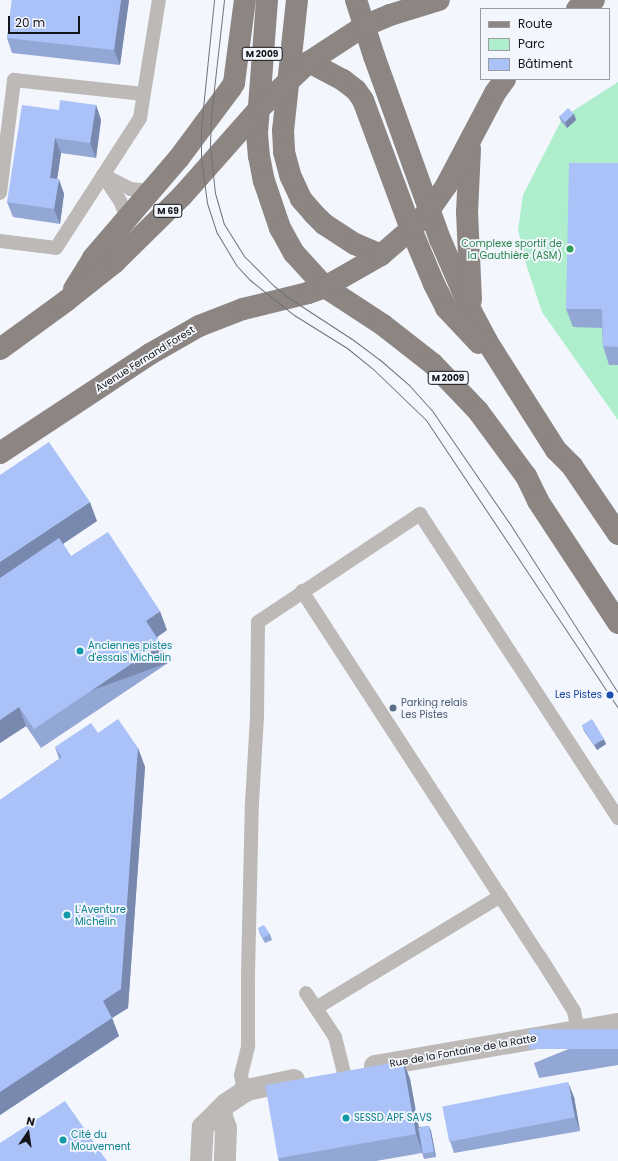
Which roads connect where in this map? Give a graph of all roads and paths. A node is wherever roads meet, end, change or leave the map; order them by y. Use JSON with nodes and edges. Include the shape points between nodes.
{"nodes":[{"id":1,"x":160,"y":0,"type":"edge"},
{"id":2,"x":245,"y":0,"type":"edge"},
{"id":3,"x":267,"y":0,"type":"edge"},
{"id":4,"x":297,"y":0,"type":"edge"},
{"id":5,"x":356,"y":0,"type":"edge"},
{"id":6,"x":439,"y":0,"type":"edge"},
{"id":7,"x":594,"y":0,"type":"edge"},
{"id":8,"x":579,"y":8,"type":"edge"},
{"id":9,"x":364,"y":26,"type":"junction"},
{"id":10,"x":309,"y":62,"type":"junction"},
{"id":11,"x":289,"y":78,"type":"junction"},
{"id":12,"x":504,"y":80,"type":"edge"},
{"id":13,"x":143,"y":94,"type":"junction"},
{"id":14,"x":259,"y":109,"type":"junction"},
{"id":15,"x":470,"y":143,"type":"junction"},
{"id":16,"x":102,"y":175,"type":"junction"},
{"id":17,"x":151,"y":191,"type":"junction"},
{"id":18,"x":0,"y":193,"type":"edge"},
{"id":19,"x":430,"y":209,"type":"junction"},
{"id":20,"x":127,"y":217,"type":"junction"},
{"id":21,"x":411,"y":229,"type":"junction"},
{"id":22,"x":0,"y":241,"type":"edge"},
{"id":23,"x":381,"y":255,"type":"junction"},
{"id":24,"x":325,"y":286,"type":"junction"},
{"id":25,"x":66,"y":302,"type":"junction"},
{"id":26,"x":472,"y":314,"type":"junction"},
{"id":27,"x":0,"y":349,"type":"edge"},
{"id":28,"x":504,"y":370,"type":"junction"},
{"id":29,"x":0,"y":453,"type":"edge"},
{"id":30,"x":618,"y":534,"type":"edge"},
{"id":31,"x":302,"y":591,"type":"junction"},
{"id":32,"x":618,"y":623,"type":"edge"},
{"id":33,"x":618,"y":818,"type":"edge"},
{"id":34,"x":501,"y":896,"type":"junction"},
{"id":35,"x":306,"y":993,"type":"dead end"},
{"id":36,"x":316,"y":1008,"type":"junction"},
{"id":37,"x":618,"y":1024,"type":"edge"},
{"id":38,"x":578,"y":1031,"type":"junction"},
{"id":39,"x":344,"y":1072,"type":"junction"},
{"id":40,"x":244,"y":1092,"type":"junction"},
{"id":41,"x":220,"y":1110,"type":"junction"},
{"id":42,"x":201,"y":1161,"type":"edge"},
{"id":43,"x":225,"y":1161,"type":"edge"}],
"edges":[{"from":1,"to":13,"type":"lane"},
{"from":2,"to":17,"type":"main road","via":[[234,83]]},
{"from":3,"to":14,"type":"main road","number":"M 2009"},
{"from":4,"to":11,"type":"main road"},
{"from":5,"to":9,"type":"main road"},
{"from":6,"to":9,"type":"main road","number":"M 69"},
{"from":7,"to":8,"type":"main road"},
{"from":9,"to":10,"type":"main road","number":"M 69"},
{"from":9,"to":19,"type":"main road"},
{"from":10,"to":11,"type":"main road","number":"M 69"},
{"from":10,"to":21,"type":"main road","via":[[343,80],[356,90],[363,100]]},
{"from":11,"to":14,"type":"main road","number":"M 69"},
{"from":11,"to":23,"type":"main road","via":[[283,130],[284,152],[290,175],[301,199],[324,224],[355,244]]},
{"from":12,"to":15,"type":"main road","name":"Avenue Fernand Forest"},
{"from":13,"to":16,"type":"lane","via":[[140,118]]},
{"from":13,"to":18,"type":"lane","via":[[14,80]]},
{"from":14,"to":24,"type":"main road","number":"M 2009","via":[[259,156],[264,181],[280,228],[294,253]]},
{"from":14,"to":25,"type":"main road","number":"M 69","via":[[154,226]]},
{"from":15,"to":19,"type":"main road","name":"Avenue Fernand Forest"},
{"from":15,"to":26,"type":"main road","via":[[467,212]]},
{"from":16,"to":17,"type":"lane","via":[[131,189]]},
{"from":16,"to":20,"type":"lane","via":[[120,200]]},
{"from":16,"to":22,"type":"lane","via":[[56,248]]},
{"from":17,"to":20,"type":"main road"},
{"from":19,"to":21,"type":"main road","name":"Avenue Fernand Forest"},
{"from":19,"to":26,"type":"main road"},
{"from":20,"to":25,"type":"main road","via":[[93,258]]},
{"from":21,"to":23,"type":"main road","name":"Avenue Fernand Forest"},
{"from":21,"to":28,"type":"main road","via":[[446,308]]},
{"from":23,"to":24,"type":"main road","name":"Avenue Fernand Forest"},
{"from":24,"to":29,"type":"main road","name":"Avenue Fernand Forest","via":[[308,293],[243,309],[199,326],[150,354]]},
{"from":24,"to":32,"type":"main road","number":"M 2009","via":[[406,342],[457,387],[504,444],[526,476],[538,501]]},
{"from":25,"to":27,"type":"main road","number":"M 69"},
{"from":26,"to":28,"type":"main road"},
{"from":28,"to":30,"type":"main road","via":[[556,450],[572,466]]},
{"from":31,"to":33,"type":"lane","via":[[420,514]]},
{"from":31,"to":34,"type":"lane"},
{"from":31,"to":40,"type":"lane","via":[[258,622],[248,1046],[241,1075]]},
{"from":34,"to":36,"type":"lane"},
{"from":34,"to":38,"type":"lane","via":[[574,1011]]},
{"from":35,"to":36,"type":"lane"},
{"from":36,"to":39,"type":"lane","via":[[335,1037]]},
{"from":37,"to":38,"type":"street","name":"Rue de la Fontaine de la Ratte"},
{"from":38,"to":39,"type":"street","name":"Rue de la Fontaine de la Ratte"},
{"from":39,"to":40,"type":"street","name":"Rue de la Fontaine de la Ratte","via":[[263,1086]]},
{"from":40,"to":41,"type":"street","name":"Rue de la Fontaine de la Ratte"},
{"from":41,"to":42,"type":"street","name":"Rue de la Fontaine de la Ratte","via":[[203,1127]]},
{"from":41,"to":43,"type":"street","via":[[226,1128]]}]}
